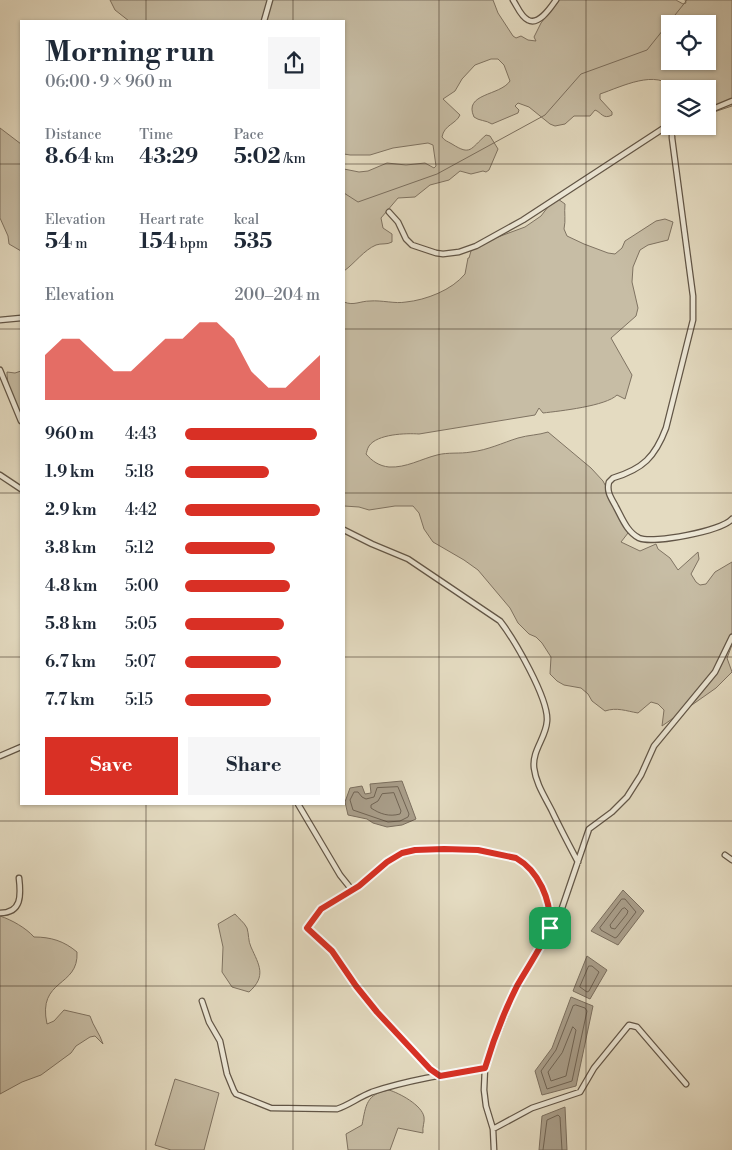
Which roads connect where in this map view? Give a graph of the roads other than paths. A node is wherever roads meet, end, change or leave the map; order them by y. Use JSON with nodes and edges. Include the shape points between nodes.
{"nodes":[{"id":1,"x":270,"y":0,"type":"edge"},
{"id":2,"x":513,"y":0,"type":"edge"},
{"id":3,"x":556,"y":0,"type":"edge"},
{"id":4,"x":264,"y":20,"type":"edge"},
{"id":5,"x":732,"y":101,"type":"edge"},
{"id":6,"x":716,"y":108,"type":"edge"},
{"id":7,"x":661,"y":130,"type":"edge"},
{"id":8,"x":672,"y":135,"type":"edge"},
{"id":9,"x":389,"y":212,"type":"dead end"},
{"id":10,"x":20,"y":318,"type":"edge"},
{"id":11,"x":0,"y":320,"type":"edge"},
{"id":12,"x":0,"y":370,"type":"edge"},
{"id":13,"x":20,"y":420,"type":"edge"},
{"id":14,"x":0,"y":475,"type":"edge"},
{"id":15,"x":20,"y":488,"type":"edge"},
{"id":16,"x":732,"y":519,"type":"edge"},
{"id":17,"x":345,"y":530,"type":"edge"},
{"id":18,"x":732,"y":637,"type":"edge"},
{"id":19,"x":20,"y":747,"type":"edge"},
{"id":20,"x":0,"y":756,"type":"edge"},
{"id":21,"x":299,"y":805,"type":"edge"},
{"id":22,"x":725,"y":855,"type":"dead end"},
{"id":23,"x":732,"y":860,"type":"edge"},
{"id":24,"x":578,"y":862,"type":"junction"},
{"id":25,"x":19,"y":878,"type":"dead end"},
{"id":26,"x":352,"y":890,"type":"junction"},
{"id":27,"x":0,"y":913,"type":"edge"},
{"id":28,"x":550,"y":928,"type":"junction"},
{"id":29,"x":202,"y":1002,"type":"dead end"},
{"id":30,"x":485,"y":1068,"type":"junction"},
{"id":31,"x":440,"y":1076,"type":"junction"},
{"id":32,"x":686,"y":1084,"type":"dead end"},
{"id":33,"x":493,"y":1129,"type":"junction"},
{"id":34,"x":494,"y":1150,"type":"edge"}],
"edges":[{"from":1,"to":4,"type":"street"},
{"from":2,"to":3,"type":"street","via":[[522,15],[532,21],[541,18]]},
{"from":5,"to":6,"type":"street"},
{"from":7,"to":9,"type":"street","via":[[523,220],[459,252],[436,253],[412,245]]},
{"from":8,"to":16,"type":"street","via":[[693,296],[693,320],[661,442],[644,465],[613,478],[608,490],[628,529],[640,538],[653,540],[710,530]]},
{"from":10,"to":11,"type":"street"},
{"from":12,"to":13,"type":"street"},
{"from":14,"to":15,"type":"street"},
{"from":17,"to":24,"type":"street","via":[[408,559],[500,621],[512,636],[547,713],[546,726],[534,755],[536,776]]},
{"from":18,"to":24,"type":"street","via":[[715,672],[654,746],[627,797],[589,829]]},
{"from":19,"to":20,"type":"street"},
{"from":21,"to":26,"type":"street"},
{"from":22,"to":23,"type":"street"},
{"from":24,"to":28,"type":"street","via":[[561,911]]},
{"from":25,"to":27,"type":"street","via":[[18,904],[8,913]]},
{"from":26,"to":28,"type":"street","via":[[402,853],[444,849],[495,853],[516,858],[530,868],[548,904]]},
{"from":26,"to":31,"type":"street","via":[[321,909],[307,928],[332,951],[377,1012]]},
{"from":28,"to":30,"type":"street","via":[[516,988]]},
{"from":29,"to":31,"type":"street","via":[[220,1041],[234,1091],[271,1108],[337,1109],[373,1092]]},
{"from":30,"to":31,"type":"street"},
{"from":30,"to":33,"type":"street","via":[[485,1098]]},
{"from":32,"to":33,"type":"street","via":[[637,1027],[628,1025],[594,1068],[580,1092],[532,1108]]},
{"from":33,"to":34,"type":"street"}]}
